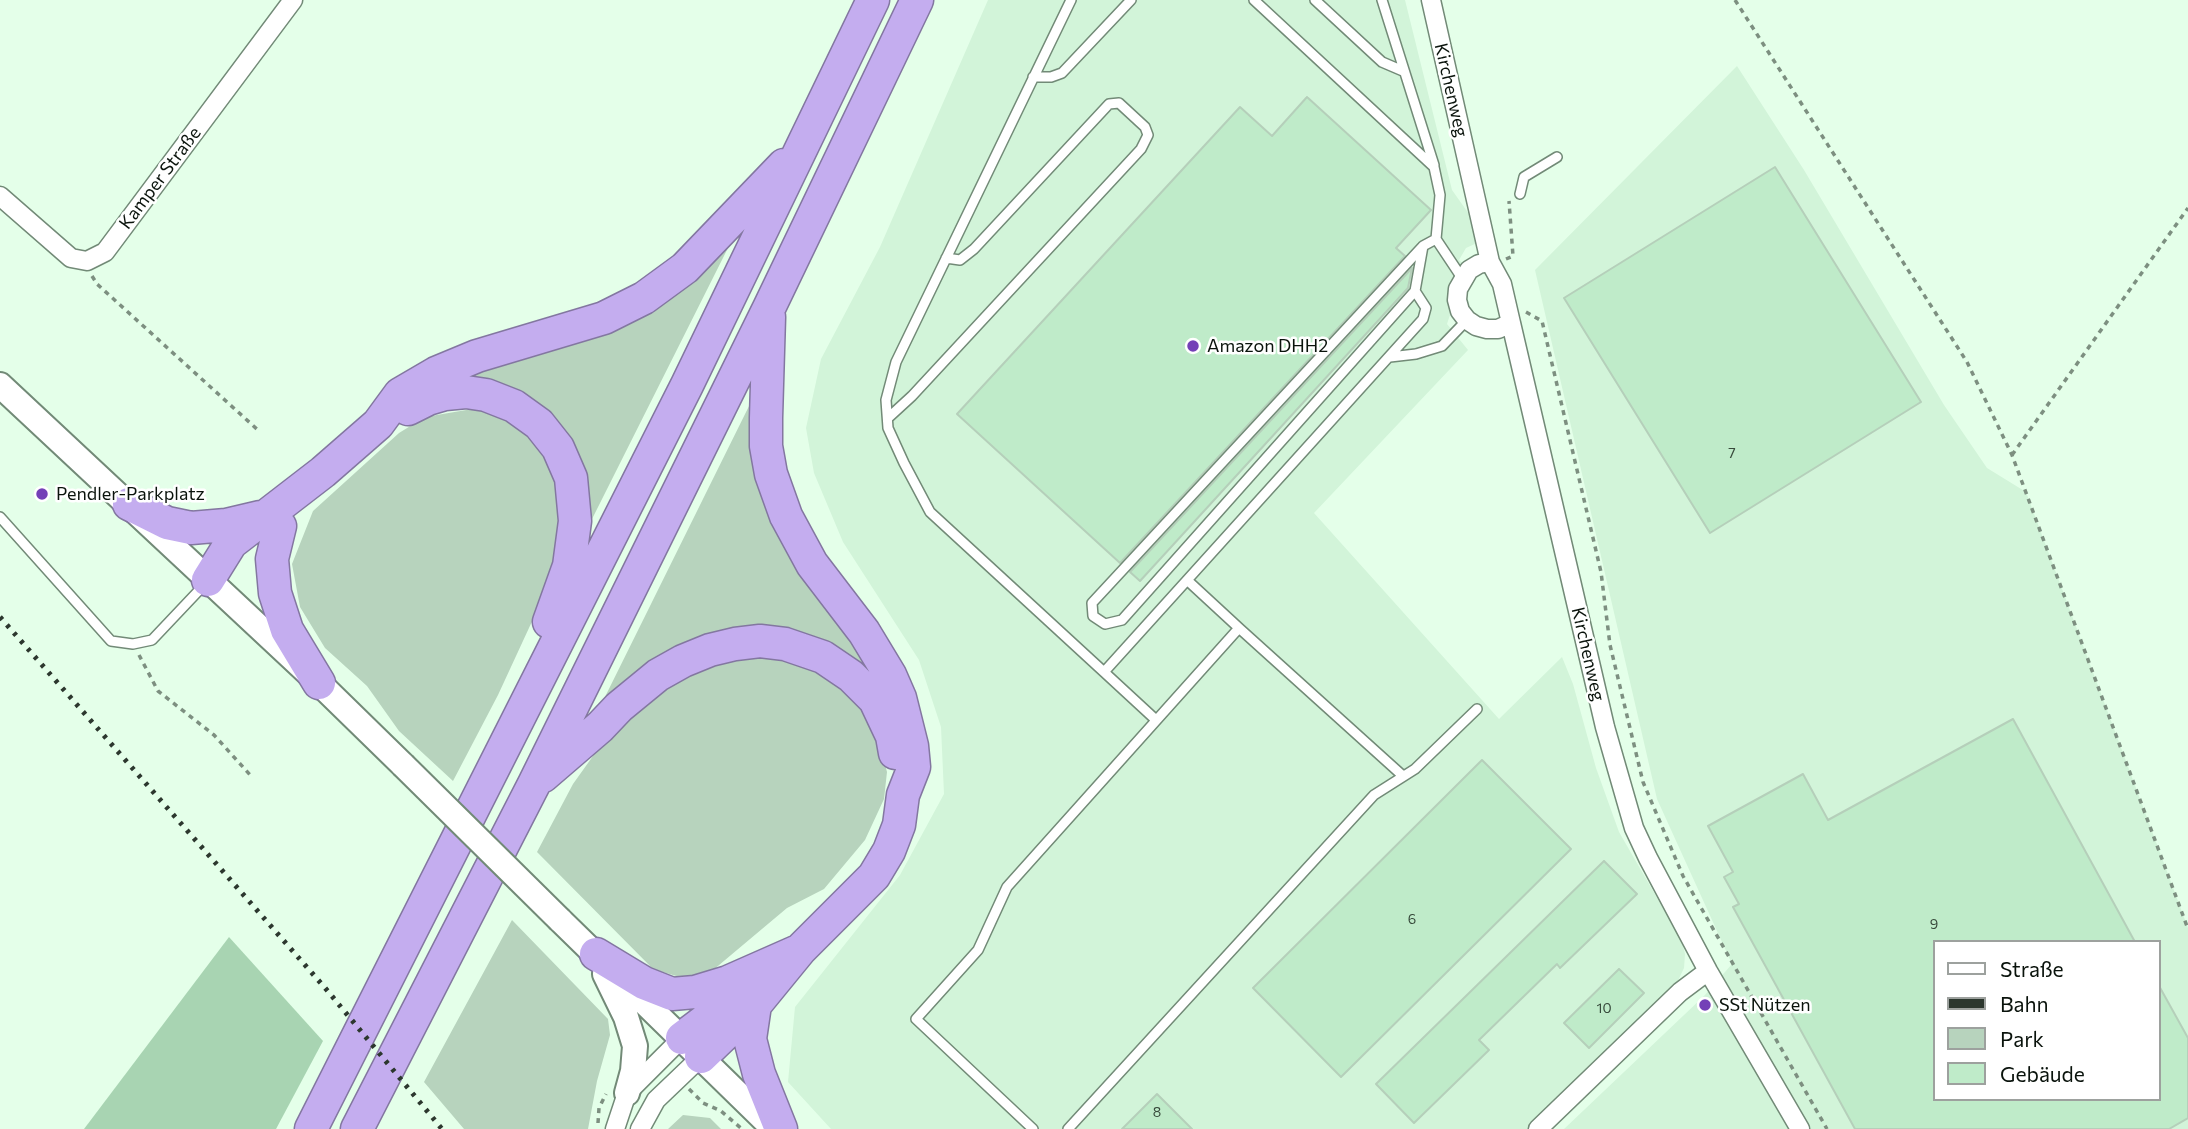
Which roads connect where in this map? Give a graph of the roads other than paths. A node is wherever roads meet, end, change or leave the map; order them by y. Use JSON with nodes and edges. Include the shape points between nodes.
{"nodes":[{"id":1,"x":293,"y":0,"type":"edge"},
{"id":2,"x":873,"y":0,"type":"edge"},
{"id":3,"x":916,"y":0,"type":"edge"},
{"id":4,"x":1071,"y":0,"type":"edge"},
{"id":5,"x":1131,"y":0,"type":"edge"},
{"id":6,"x":1254,"y":0,"type":"edge"},
{"id":7,"x":1315,"y":0,"type":"edge"},
{"id":8,"x":1431,"y":0,"type":"edge"},
{"id":9,"x":1381,"y":1,"type":"edge"},
{"id":10,"x":1403,"y":71,"type":"junction"},
{"id":11,"x":1033,"y":78,"type":"junction"},
{"id":12,"x":805,"y":143,"type":"junction"},
{"id":13,"x":1557,"y":157,"type":"dead end"},
{"id":14,"x":1434,"y":167,"type":"junction"},
{"id":15,"x":1520,"y":194,"type":"dead end"},
{"id":16,"x":0,"y":196,"type":"edge"},
{"id":17,"x":1436,"y":239,"type":"junction"},
{"id":18,"x":1423,"y":246,"type":"junction"},
{"id":19,"x":946,"y":258,"type":"junction"},
{"id":20,"x":1490,"y":262,"type":"junction"},
{"id":21,"x":1462,"y":278,"type":"junction"},
{"id":22,"x":1415,"y":291,"type":"junction"},
{"id":23,"x":769,"y":308,"type":"junction"},
{"id":24,"x":1467,"y":320,"type":"junction"},
{"id":25,"x":1511,"y":323,"type":"junction"},
{"id":26,"x":1390,"y":357,"type":"junction"},
{"id":27,"x":0,"y":385,"type":"edge"},
{"id":28,"x":888,"y":418,"type":"junction"},
{"id":29,"x":378,"y":424,"type":"junction"},
{"id":30,"x":129,"y":504,"type":"junction"},
{"id":31,"x":0,"y":517,"type":"edge"},
{"id":32,"x":273,"y":521,"type":"junction"},
{"id":33,"x":208,"y":580,"type":"junction"},
{"id":34,"x":1187,"y":580,"type":"junction"},
{"id":35,"x":1239,"y":628,"type":"junction"},
{"id":36,"x":1104,"y":672,"type":"junction"},
{"id":37,"x":319,"y":683,"type":"junction"},
{"id":38,"x":1477,"y":709,"type":"dead end"},
{"id":39,"x":1156,"y":720,"type":"junction"},
{"id":40,"x":500,"y":757,"type":"junction"},
{"id":41,"x":1403,"y":776,"type":"junction"},
{"id":42,"x":534,"y":784,"type":"junction"},
{"id":43,"x":903,"y":796,"type":"junction"},
{"id":44,"x":800,"y":950,"type":"junction"},
{"id":45,"x":596,"y":954,"type":"junction"},
{"id":46,"x":1709,"y":971,"type":"junction"},
{"id":47,"x":755,"y":1005,"type":"junction"},
{"id":48,"x":691,"y":1048,"type":"junction"},
{"id":49,"x":627,"y":1093,"type":"junction"},
{"id":50,"x":311,"y":1129,"type":"edge"},
{"id":51,"x":357,"y":1129,"type":"edge"},
{"id":52,"x":615,"y":1129,"type":"edge"},
{"id":53,"x":640,"y":1129,"type":"edge"},
{"id":54,"x":774,"y":1129,"type":"edge"},
{"id":55,"x":782,"y":1129,"type":"edge"},
{"id":56,"x":1033,"y":1129,"type":"edge"},
{"id":57,"x":1068,"y":1129,"type":"edge"},
{"id":58,"x":1538,"y":1129,"type":"edge"},
{"id":59,"x":1800,"y":1129,"type":"edge"}],
"edges":[{"from":1,"to":16,"type":"street","name":"Kamper Straße","via":[[105,252],[87,261],[71,258]]},
{"from":2,"to":12,"type":"highway"},
{"from":3,"to":23,"type":"highway"},
{"from":4,"to":11,"type":"lane"},
{"from":5,"to":11,"type":"lane","via":[[1062,73]]},
{"from":6,"to":14,"type":"lane"},
{"from":7,"to":10,"type":"lane","via":[[1382,62]]},
{"from":8,"to":20,"type":"street","name":"Kirchenweg"},
{"from":9,"to":10,"type":"lane"},
{"from":10,"to":14,"type":"lane"},
{"from":11,"to":19,"type":"lane"},
{"from":12,"to":29,"type":"highway","via":[[685,268],[644,298],[604,318],[436,373],[400,394]]},
{"from":12,"to":40,"type":"highway"},
{"from":13,"to":15,"type":"lane","via":[[1524,177]]},
{"from":14,"to":17,"type":"lane","via":[[1440,195]]},
{"from":17,"to":18,"type":"lane"},
{"from":17,"to":21,"type":"lane"},
{"from":18,"to":22,"type":"lane"},
{"from":18,"to":22,"type":"lane","via":[[1092,603],[1093,616],[1105,624],[1122,620]]},
{"from":19,"to":28,"type":"lane","via":[[896,362],[887,400]]},
{"from":19,"to":28,"type":"lane","via":[[960,260],[974,249],[1109,104],[1119,103],[1145,127],[1148,135],[1140,149]]},
{"from":20,"to":21,"type":"street","via":[[1479,264]]},
{"from":20,"to":25,"type":"street","name":"Kirchenweg","via":[[1502,284]]},
{"from":21,"to":24,"type":"street","via":[[1457,300]]},
{"from":22,"to":26,"type":"lane","via":[[1426,308],[1423,319]]},
{"from":23,"to":42,"type":"highway"},
{"from":23,"to":43,"type":"highway","via":[[766,446],[771,474],[805,552],[864,632],[900,698],[914,767]]},
{"from":24,"to":25,"type":"street","via":[[1487,329]]},
{"from":24,"to":26,"type":"lane","via":[[1442,346]]},
{"from":25,"to":46,"type":"street","name":"Kirchenweg","via":[[1620,786],[1648,858]]},
{"from":26,"to":34,"type":"lane"},
{"from":27,"to":30,"type":"main road"},
{"from":28,"to":36,"type":"lane","via":[[888,428],[930,512]]},
{"from":29,"to":32,"type":"highway"},
{"from":29,"to":40,"type":"highway","via":[[444,394],[486,395],[514,406],[539,424],[558,448],[571,478],[575,522],[569,566]]},
{"from":30,"to":32,"type":"highway","via":[[167,523],[191,528]]},
{"from":30,"to":33,"type":"main road"},
{"from":31,"to":33,"type":"lane","via":[[111,641],[133,644],[152,639]]},
{"from":32,"to":33,"type":"highway","via":[[239,565]]},
{"from":32,"to":37,"type":"highway","via":[[275,593],[287,630]]},
{"from":33,"to":37,"type":"main road"},
{"from":34,"to":35,"type":"lane"},
{"from":34,"to":36,"type":"lane"},
{"from":35,"to":39,"type":"lane"},
{"from":35,"to":41,"type":"lane"},
{"from":36,"to":39,"type":"lane"},
{"from":37,"to":45,"type":"main road","bridge":true},
{"from":38,"to":41,"type":"lane"},
{"from":39,"to":56,"type":"lane","via":[[1007,887],[978,950],[916,1019]]},
{"from":40,"to":50,"type":"highway"},
{"from":41,"to":57,"type":"lane","via":[[1374,796]]},
{"from":42,"to":43,"type":"highway","via":[[658,675],[710,650],[760,641],[823,657],[875,700],[892,736]]},
{"from":42,"to":51,"type":"highway"},
{"from":43,"to":44,"type":"highway","via":[[899,825],[874,876]]},
{"from":44,"to":45,"type":"highway","via":[[728,982],[672,994]]},
{"from":44,"to":47,"type":"highway"},
{"from":44,"to":48,"type":"highway"},
{"from":45,"to":48,"type":"main road"},
{"from":45,"to":49,"type":"main road","via":[[635,1046]]},
{"from":46,"to":58,"type":"street","via":[[1680,992]]},
{"from":46,"to":59,"type":"street","name":"Kirchenweg"},
{"from":47,"to":48,"type":"highway"},
{"from":47,"to":55,"type":"highway","via":[[750,1039]]},
{"from":48,"to":49,"type":"street"},
{"from":48,"to":53,"type":"street"},
{"from":48,"to":54,"type":"main road"},
{"from":49,"to":52,"type":"street"}]}
